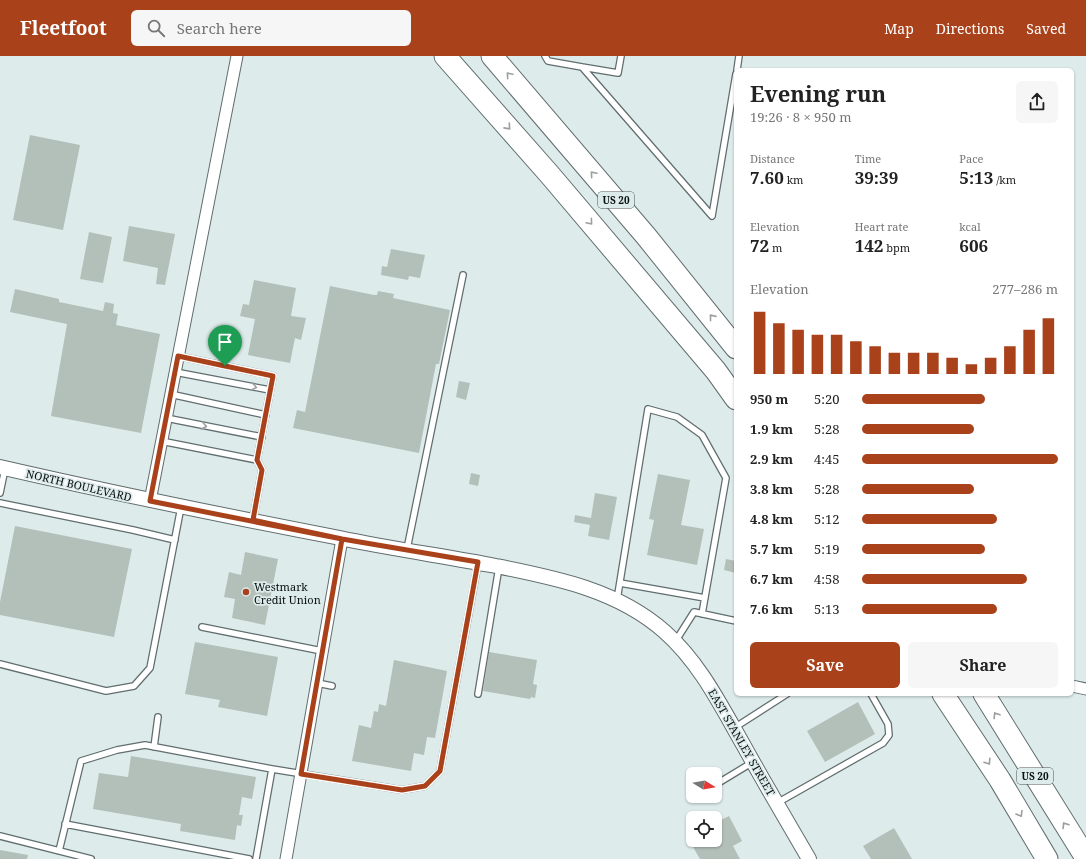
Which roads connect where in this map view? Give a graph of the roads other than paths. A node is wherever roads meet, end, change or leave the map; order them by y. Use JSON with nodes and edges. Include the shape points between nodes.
{"nodes":[{"id":1,"x":237,"y":56,"type":"edge"},
{"id":2,"x":445,"y":56,"type":"edge"},
{"id":3,"x":492,"y":56,"type":"edge"},
{"id":4,"x":544,"y":56,"type":"edge"},
{"id":5,"x":621,"y":56,"type":"edge"},
{"id":6,"x":739,"y":56,"type":"edge"},
{"id":7,"x":582,"y":67,"type":"junction"},
{"id":8,"x":737,"y":68,"type":"edge"},
{"id":9,"x":734,"y":86,"type":"edge"},
{"id":10,"x":463,"y":275,"type":"dead end"},
{"id":11,"x":734,"y":346,"type":"edge"},
{"id":12,"x":178,"y":356,"type":"junction"},
{"id":13,"x":175,"y":372,"type":"junction"},
{"id":14,"x":270,"y":390,"type":"junction"},
{"id":15,"x":170,"y":394,"type":"junction"},
{"id":16,"x":734,"y":396,"type":"edge"},
{"id":17,"x":266,"y":415,"type":"junction"},
{"id":18,"x":166,"y":418,"type":"junction"},
{"id":19,"x":262,"y":437,"type":"junction"},
{"id":20,"x":161,"y":441,"type":"junction"},
{"id":21,"x":257,"y":460,"type":"junction"},
{"id":22,"x":3,"y":468,"type":"edge"},
{"id":23,"x":0,"y":493,"type":"edge"},
{"id":24,"x":150,"y":501,"type":"junction"},
{"id":25,"x":0,"y":503,"type":"edge"},
{"id":26,"x":181,"y":507,"type":"junction"},
{"id":27,"x":253,"y":520,"type":"junction"},
{"id":28,"x":342,"y":539,"type":"junction"},
{"id":29,"x":175,"y":540,"type":"junction"},
{"id":30,"x":406,"y":550,"type":"junction"},
{"id":31,"x":478,"y":562,"type":"junction"},
{"id":32,"x":499,"y":566,"type":"junction"},
{"id":33,"x":620,"y":583,"type":"junction"},
{"id":34,"x":705,"y":598,"type":"junction"},
{"id":35,"x":617,"y":601,"type":"junction"},
{"id":36,"x":702,"y":614,"type":"junction"},
{"id":37,"x":734,"y":621,"type":"edge"},
{"id":38,"x":202,"y":627,"type":"dead end"},
{"id":39,"x":670,"y":637,"type":"junction"},
{"id":40,"x":322,"y":651,"type":"junction"},
{"id":41,"x":0,"y":664,"type":"edge"},
{"id":42,"x":317,"y":683,"type":"junction"},
{"id":43,"x":332,"y":686,"type":"dead end"},
{"id":44,"x":1074,"y":686,"type":"edge"},
{"id":45,"x":1086,"y":689,"type":"edge"},
{"id":46,"x":478,"y":694,"type":"dead end"},
{"id":47,"x":784,"y":696,"type":"edge"},
{"id":48,"x":872,"y":696,"type":"edge"},
{"id":49,"x":944,"y":696,"type":"edge"},
{"id":50,"x":985,"y":696,"type":"edge"},
{"id":51,"x":158,"y":717,"type":"dead end"},
{"id":52,"x":734,"y":728,"type":"junction"},
{"id":53,"x":154,"y":747,"type":"junction"},
{"id":54,"x":753,"y":762,"type":"junction"},
{"id":55,"x":272,"y":769,"type":"junction"},
{"id":56,"x":301,"y":774,"type":"junction"},
{"id":57,"x":722,"y":781,"type":"edge"},
{"id":58,"x":776,"y":803,"type":"junction"},
{"id":59,"x":65,"y":824,"type":"junction"},
{"id":60,"x":0,"y":836,"type":"edge"},
{"id":61,"x":58,"y":851,"type":"junction"},
{"id":62,"x":1086,"y":858,"type":"edge"},
{"id":63,"x":91,"y":859,"type":"edge"},
{"id":64,"x":249,"y":859,"type":"edge"},
{"id":65,"x":256,"y":859,"type":"edge"},
{"id":66,"x":286,"y":859,"type":"edge"},
{"id":67,"x":809,"y":859,"type":"edge"},
{"id":68,"x":1047,"y":859,"type":"edge"}],
"edges":[{"from":1,"to":12,"type":"street"},
{"from":2,"to":16,"type":"highway","number":"US 20","one_way":true,"via":[[550,174],[716,371]]},
{"from":11,"to":3,"type":"highway","number":"US 20","one_way":true,"via":[[646,236]]},
{"from":4,"to":7,"type":"lane","via":[[548,61]]},
{"from":5,"to":7,"type":"lane","via":[[618,73]]},
{"from":6,"to":8,"type":"lane"},
{"from":7,"to":9,"type":"lane","via":[[712,216]]},
{"from":10,"to":30,"type":"lane"},
{"from":12,"to":13,"type":"street"},
{"from":12,"to":14,"type":"lane","via":[[273,376]]},
{"from":13,"to":14,"type":"lane","one_way":true},
{"from":13,"to":15,"type":"street"},
{"from":14,"to":17,"type":"lane"},
{"from":15,"to":17,"type":"lane"},
{"from":15,"to":18,"type":"street"},
{"from":17,"to":19,"type":"lane"},
{"from":18,"to":19,"type":"lane","one_way":true},
{"from":18,"to":20,"type":"street"},
{"from":19,"to":21,"type":"lane"},
{"from":20,"to":21,"type":"lane"},
{"from":20,"to":24,"type":"street"},
{"from":21,"to":27,"type":"lane","via":[[262,470]]},
{"from":22,"to":23,"type":"lane"},
{"from":22,"to":24,"type":"street","name":"NORTH BOULEVARD"},
{"from":24,"to":26,"type":"street","name":"NORTH BOULEVARD"},
{"from":25,"to":29,"type":"lane"},
{"from":26,"to":27,"type":"street","name":"NORTH BOULEVARD"},
{"from":26,"to":29,"type":"lane"},
{"from":27,"to":28,"type":"street","name":"NORTH BOULEVARD"},
{"from":28,"to":30,"type":"street","name":"NORTH BOULEVARD"},
{"from":28,"to":40,"type":"street"},
{"from":29,"to":41,"type":"lane","via":[[150,668],[134,686],[106,691]]},
{"from":30,"to":31,"type":"street","name":"NORTH BOULEVARD"},
{"from":31,"to":32,"type":"street","name":"NORTH BOULEVARD"},
{"from":31,"to":56,"type":"lane","via":[[440,771],[425,786],[402,790]]},
{"from":32,"to":35,"type":"street","name":"NORTH BOULEVARD","via":[[575,583]]},
{"from":32,"to":46,"type":"lane"},
{"from":33,"to":34,"type":"lane"},
{"from":33,"to":34,"type":"lane","via":[[648,409],[656,410],[677,417],[702,434],[726,478]]},
{"from":33,"to":35,"type":"lane"},
{"from":34,"to":36,"type":"lane"},
{"from":35,"to":39,"type":"street","name":"NORTH BOULEVARD","via":[[641,614]]},
{"from":36,"to":37,"type":"lane"},
{"from":36,"to":39,"type":"lane","via":[[694,612]]},
{"from":38,"to":40,"type":"lane"},
{"from":39,"to":52,"type":"street","name":"EAST STANLEY STREET","via":[[691,659],[711,687]]},
{"from":40,"to":42,"type":"street"},
{"from":42,"to":43,"type":"lane"},
{"from":42,"to":56,"type":"street"},
{"from":44,"to":45,"type":"street"},
{"from":47,"to":52,"type":"lane"},
{"from":48,"to":58,"type":"lane","via":[[888,724],[889,735],[883,743]]},
{"from":49,"to":68,"type":"highway","number":"US 20","one_way":true,"via":[[1000,780]]},
{"from":62,"to":50,"type":"highway","number":"US 20","one_way":true},
{"from":51,"to":53,"type":"lane"},
{"from":52,"to":54,"type":"street","name":"EAST STANLEY STREET"},
{"from":53,"to":55,"type":"lane"},
{"from":53,"to":59,"type":"lane","via":[[145,745],[124,749],[81,761]]},
{"from":54,"to":57,"type":"lane"},
{"from":54,"to":58,"type":"street","name":"EAST STANLEY STREET"},
{"from":55,"to":56,"type":"lane"},
{"from":55,"to":65,"type":"lane"},
{"from":56,"to":66,"type":"street"},
{"from":58,"to":67,"type":"street","name":"EAST STANLEY STREET"},
{"from":59,"to":61,"type":"lane"},
{"from":59,"to":64,"type":"lane"},
{"from":60,"to":61,"type":"lane"},
{"from":61,"to":63,"type":"lane"}]}
